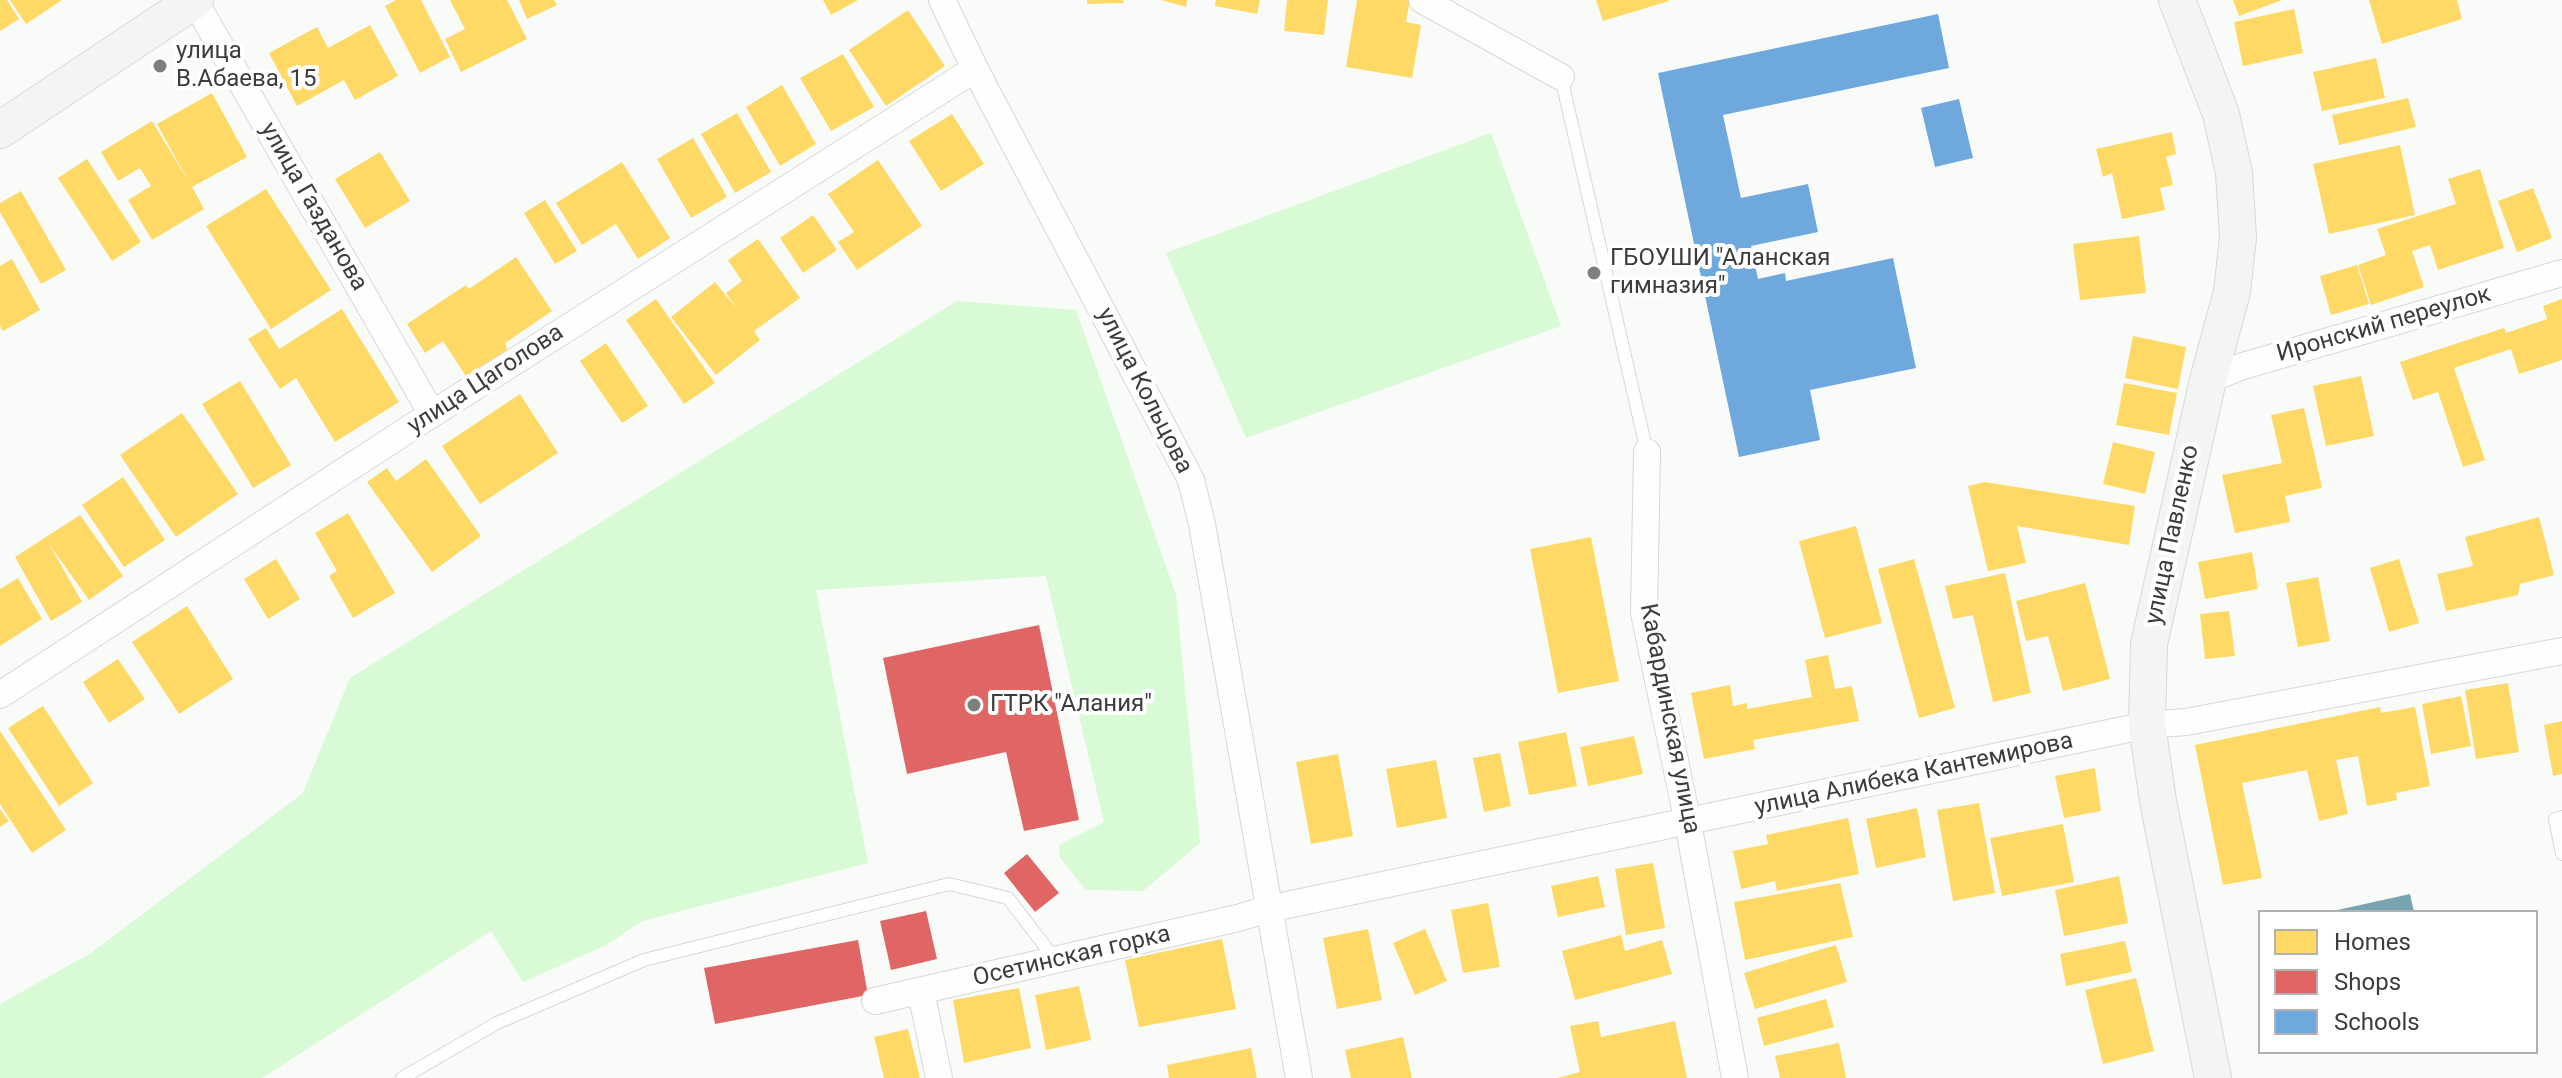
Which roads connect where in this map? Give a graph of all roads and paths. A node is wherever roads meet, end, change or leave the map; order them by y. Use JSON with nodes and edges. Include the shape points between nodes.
{"nodes":[{"id":1,"x":194,"y":0,"type":"edge"},
{"id":2,"x":942,"y":0,"type":"edge"},
{"id":3,"x":1422,"y":0,"type":"edge"},
{"id":4,"x":2177,"y":0,"type":"edge"},
{"id":5,"x":975,"y":69,"type":"junction"},
{"id":6,"x":1561,"y":77,"type":"joint"},
{"id":7,"x":0,"y":130,"type":"edge"},
{"id":8,"x":2562,"y":273,"type":"edge"},
{"id":9,"x":2208,"y":380,"type":"junction"},
{"id":10,"x":432,"y":414,"type":"junction"},
{"id":11,"x":1647,"y":452,"type":"joint"},
{"id":12,"x":2562,"y":651,"type":"edge"},
{"id":13,"x":0,"y":695,"type":"edge"},
{"id":14,"x":2147,"y":725,"type":"junction"},
{"id":15,"x":2562,"y":817,"type":"edge"},
{"id":16,"x":1688,"y":823,"type":"junction"},
{"id":17,"x":2562,"y":854,"type":"edge"},
{"id":18,"x":1268,"y":909,"type":"junction"},
{"id":19,"x":1056,"y":960,"type":"junction"},
{"id":20,"x":921,"y":992,"type":"junction"},
{"id":21,"x":875,"y":1001,"type":"dead end"},
{"id":22,"x":402,"y":1078,"type":"edge"},
{"id":23,"x":939,"y":1078,"type":"edge"},
{"id":24,"x":1299,"y":1078,"type":"edge"},
{"id":25,"x":1735,"y":1078,"type":"edge"},
{"id":26,"x":2213,"y":1078,"type":"edge"}],
"edges":[{"from":1,"to":7,"type":"main road"},
{"from":1,"to":10,"type":"street","name":"улица Газданова"},
{"from":2,"to":5,"type":"street","name":"улица Кольцова"},
{"from":3,"to":6,"type":"street"},
{"from":4,"to":9,"type":"main road","name":"улица Павленко","via":[[2221,114],[2234,173],[2238,237],[2232,292]]},
{"from":5,"to":10,"type":"street","name":"улица Цаголова"},
{"from":5,"to":18,"type":"street","name":"улица Кольцова","via":[[1191,480]]},
{"from":6,"to":11,"type":"lane","name":"Кабардинская улица"},
{"from":8,"to":9,"type":"street","name":"Иронский переулок"},
{"from":9,"to":14,"type":"main road","name":"улица Павленко","via":[[2149,644]]},
{"from":10,"to":13,"type":"street","name":"улица Цаголова"},
{"from":11,"to":16,"type":"street","name":"Кабардинская улица","via":[[1644,613]]},
{"from":12,"to":14,"type":"street","name":"улица Алибека Кантемирова"},
{"from":14,"to":16,"type":"street","name":"улица Алибека Кантемирова"},
{"from":14,"to":26,"type":"main road","name":"улица Павленко"},
{"from":15,"to":17,"type":"lane","via":[[2555,819]]},
{"from":16,"to":18,"type":"street","name":"улица Алибека Кантемирова"},
{"from":16,"to":25,"type":"street","name":"Кабардинская улица"},
{"from":18,"to":19,"type":"street","name":"Осетинская горка"},
{"from":18,"to":24,"type":"street","name":"улица Кольцова"},
{"from":19,"to":20,"type":"street","name":"Осетинская горка"},
{"from":19,"to":22,"type":"lane","via":[[1008,898],[949,884],[644,960],[497,1023]]},
{"from":20,"to":21,"type":"street","name":"Осетинская горка"},
{"from":20,"to":23,"type":"street"}]}
